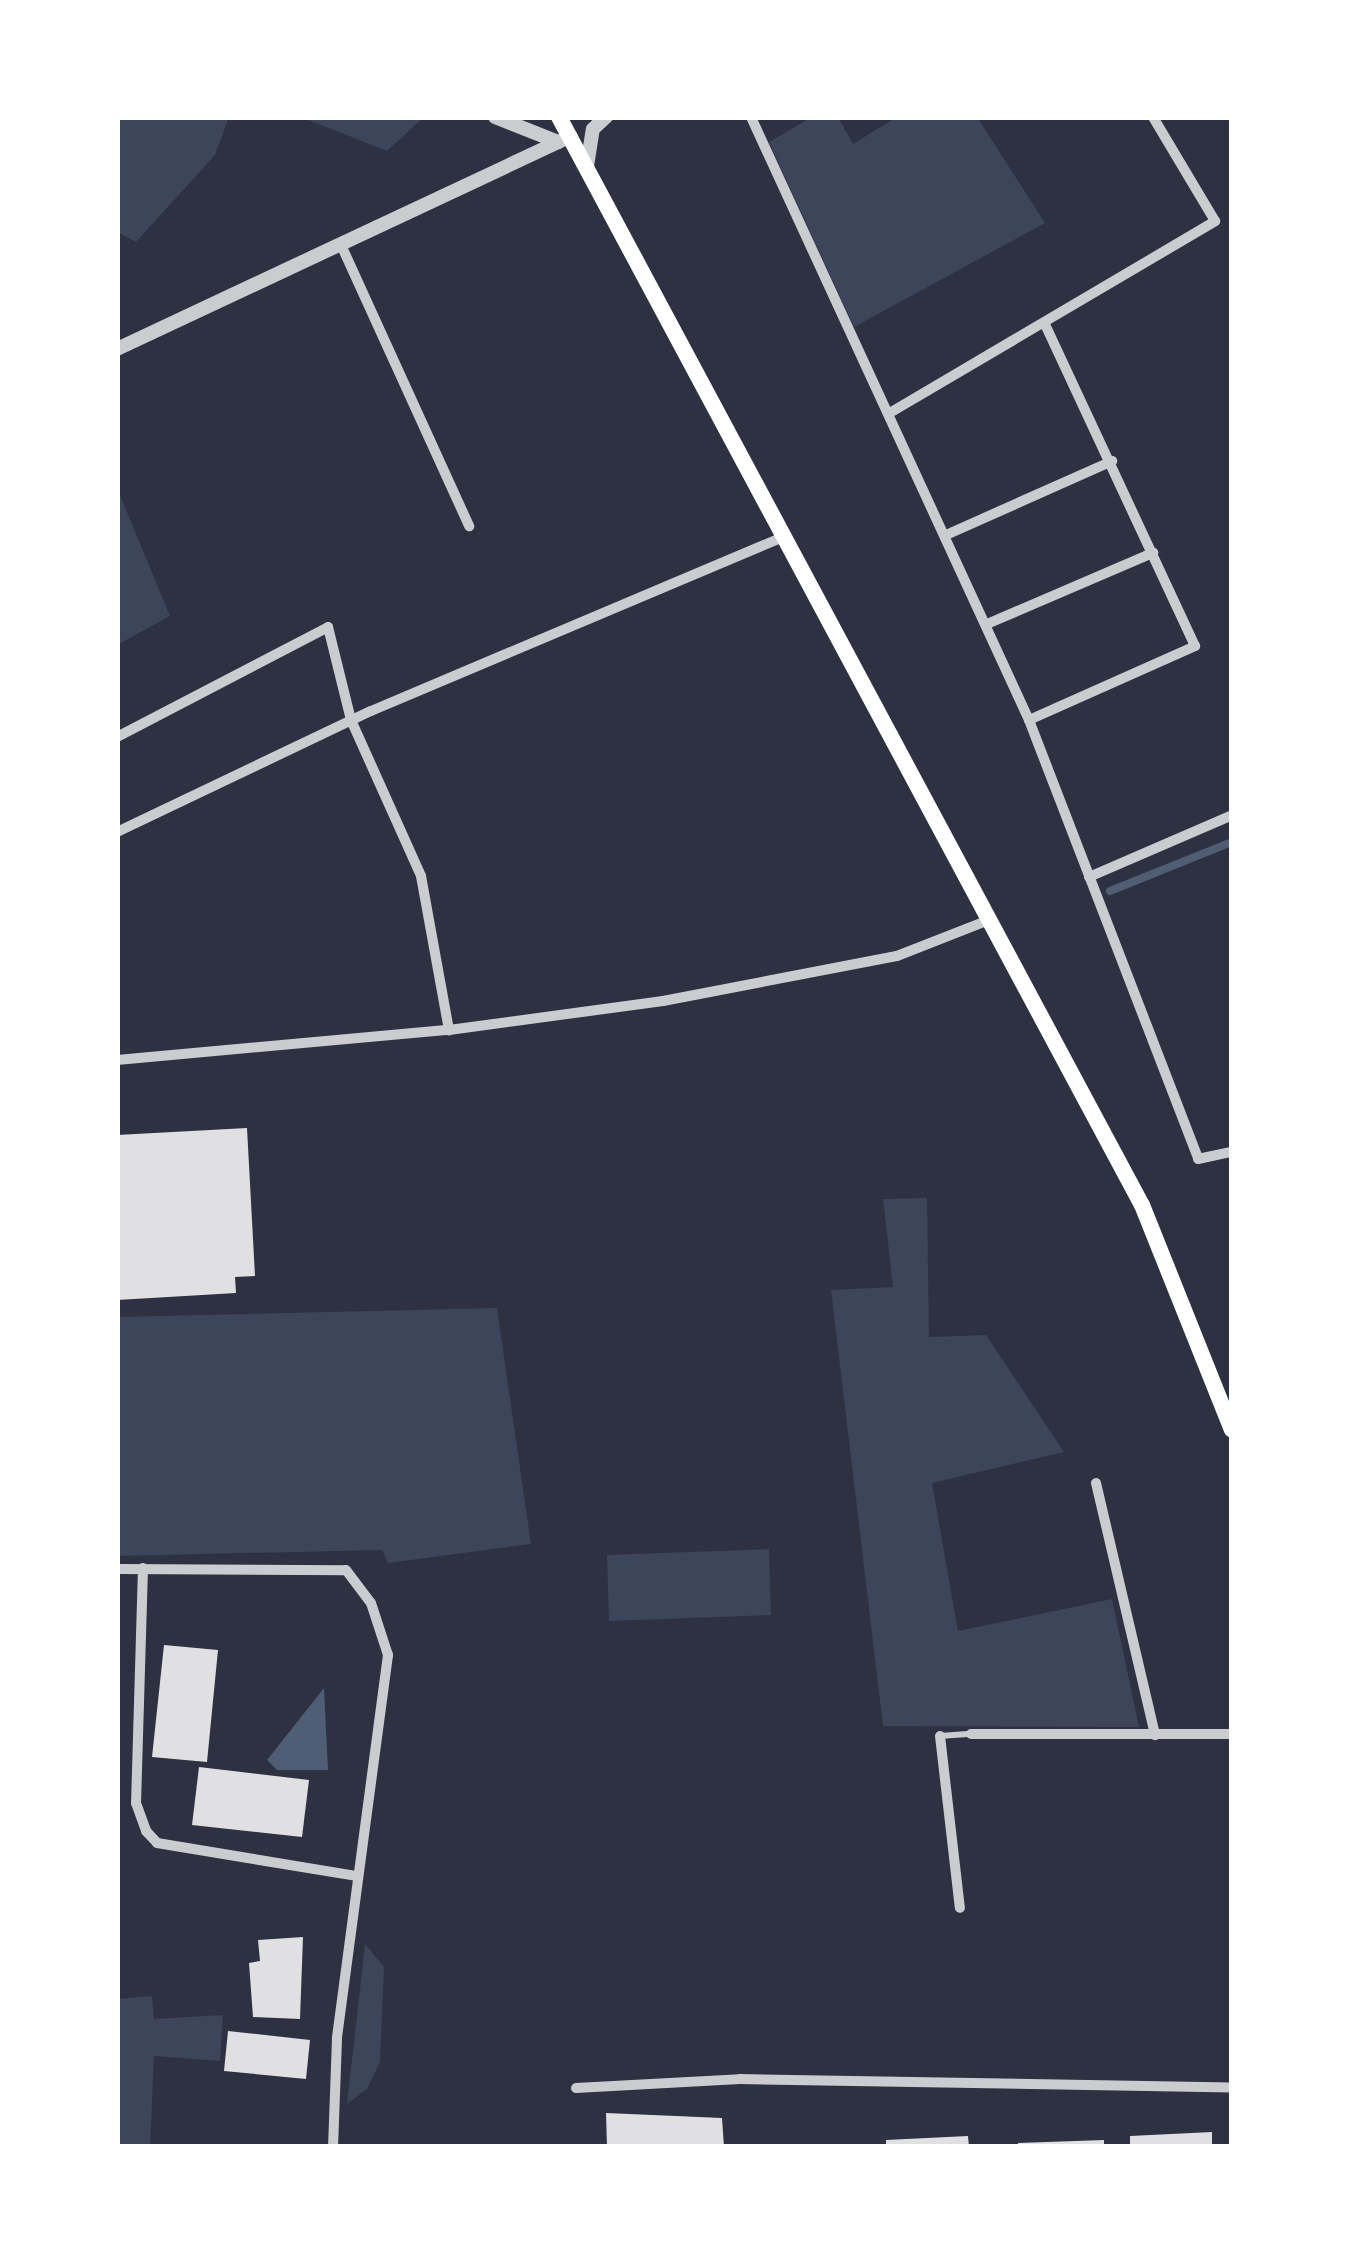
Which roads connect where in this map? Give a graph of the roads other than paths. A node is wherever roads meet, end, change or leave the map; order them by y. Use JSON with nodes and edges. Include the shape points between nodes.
{"nodes":[{"id":1,"x":495,"y":117,"type":"edge"},
{"id":2,"x":559,"y":117,"type":"edge"},
{"id":3,"x":606,"y":117,"type":"edge"},
{"id":4,"x":751,"y":117,"type":"edge"},
{"id":5,"x":1153,"y":117,"type":"edge"},
{"id":6,"x":565,"y":139,"type":"junction"},
{"id":7,"x":587,"y":166,"type":"junction"},
{"id":8,"x":342,"y":247,"type":"junction"},
{"id":9,"x":1045,"y":324,"type":"junction"},
{"id":10,"x":117,"y":349,"type":"edge"},
{"id":11,"x":892,"y":411,"type":"junction"},
{"id":12,"x":1112,"y":460,"type":"junction"},
{"id":13,"x":469,"y":526,"type":"dead end"},
{"id":14,"x":946,"y":535,"type":"junction"},
{"id":15,"x":784,"y":536,"type":"junction"},
{"id":16,"x":1153,"y":554,"type":"junction"},
{"id":17,"x":987,"y":624,"type":"junction"},
{"id":18,"x":351,"y":720,"type":"junction"},
{"id":19,"x":1029,"y":720,"type":"junction"},
{"id":20,"x":117,"y":737,"type":"edge"},
{"id":21,"x":1232,"y":814,"type":"edge"},
{"id":22,"x":117,"y":832,"type":"edge"},
{"id":23,"x":1089,"y":877,"type":"junction"},
{"id":24,"x":989,"y":920,"type":"junction"},
{"id":25,"x":449,"y":1030,"type":"junction"},
{"id":26,"x":117,"y":1060,"type":"edge"},
{"id":27,"x":1232,"y":1152,"type":"edge"},
{"id":28,"x":1227,"y":1408,"type":"edge"},
{"id":29,"x":1232,"y":1430,"type":"edge"},
{"id":30,"x":1096,"y":1483,"type":"dead end"},
{"id":31,"x":143,"y":1568,"type":"junction"},
{"id":32,"x":117,"y":1569,"type":"edge"},
{"id":33,"x":971,"y":1734,"type":"joint"},
{"id":34,"x":1232,"y":1734,"type":"edge"},
{"id":35,"x":1155,"y":1735,"type":"junction"},
{"id":36,"x":940,"y":1736,"type":"joint"},
{"id":37,"x":357,"y":1876,"type":"junction"},
{"id":38,"x":960,"y":1908,"type":"dead end"},
{"id":39,"x":576,"y":2088,"type":"dead end"},
{"id":40,"x":1232,"y":2088,"type":"edge"},
{"id":41,"x":333,"y":2147,"type":"edge"}],
"edges":[{"from":1,"to":6,"type":"street"},
{"from":2,"to":6,"type":"main road"},
{"from":3,"to":7,"type":"street","via":[[593,129]]},
{"from":4,"to":11,"type":"street"},
{"from":5,"to":9,"type":"street","via":[[1215,221]]},
{"from":6,"to":7,"type":"main road"},
{"from":6,"to":8,"type":"street"},
{"from":7,"to":15,"type":"main road"},
{"from":8,"to":10,"type":"street"},
{"from":8,"to":13,"type":"street"},
{"from":9,"to":11,"type":"street"},
{"from":9,"to":12,"type":"street"},
{"from":11,"to":14,"type":"street"},
{"from":12,"to":14,"type":"street"},
{"from":12,"to":16,"type":"street"},
{"from":14,"to":17,"type":"street"},
{"from":15,"to":18,"type":"street"},
{"from":15,"to":24,"type":"main road"},
{"from":16,"to":17,"type":"street"},
{"from":16,"to":19,"type":"street","via":[[1195,646]]},
{"from":17,"to":19,"type":"street"},
{"from":18,"to":20,"type":"street","via":[[328,627]]},
{"from":18,"to":22,"type":"street"},
{"from":18,"to":25,"type":"street","via":[[422,876]]},
{"from":19,"to":23,"type":"street"},
{"from":21,"to":23,"type":"street"},
{"from":23,"to":27,"type":"street","via":[[1198,1159]]},
{"from":24,"to":25,"type":"street","via":[[897,956],[800,977]]},
{"from":24,"to":28,"type":"main road","via":[[1142,1205]]},
{"from":25,"to":26,"type":"street"},
{"from":28,"to":29,"type":"main road"},
{"from":30,"to":35,"type":"street"},
{"from":31,"to":32,"type":"street"},
{"from":31,"to":37,"type":"street","via":[[136,1803],[146,1831],[158,1843]]},
{"from":31,"to":37,"type":"street","via":[[284,1566],[346,1570],[360,1579],[388,1655]]},
{"from":33,"to":35,"type":"street"},
{"from":33,"to":36,"type":"lane"},
{"from":34,"to":35,"type":"street"},
{"from":36,"to":38,"type":"street"},
{"from":37,"to":41,"type":"street"},
{"from":39,"to":40,"type":"street","via":[[763,2079]]}]}
